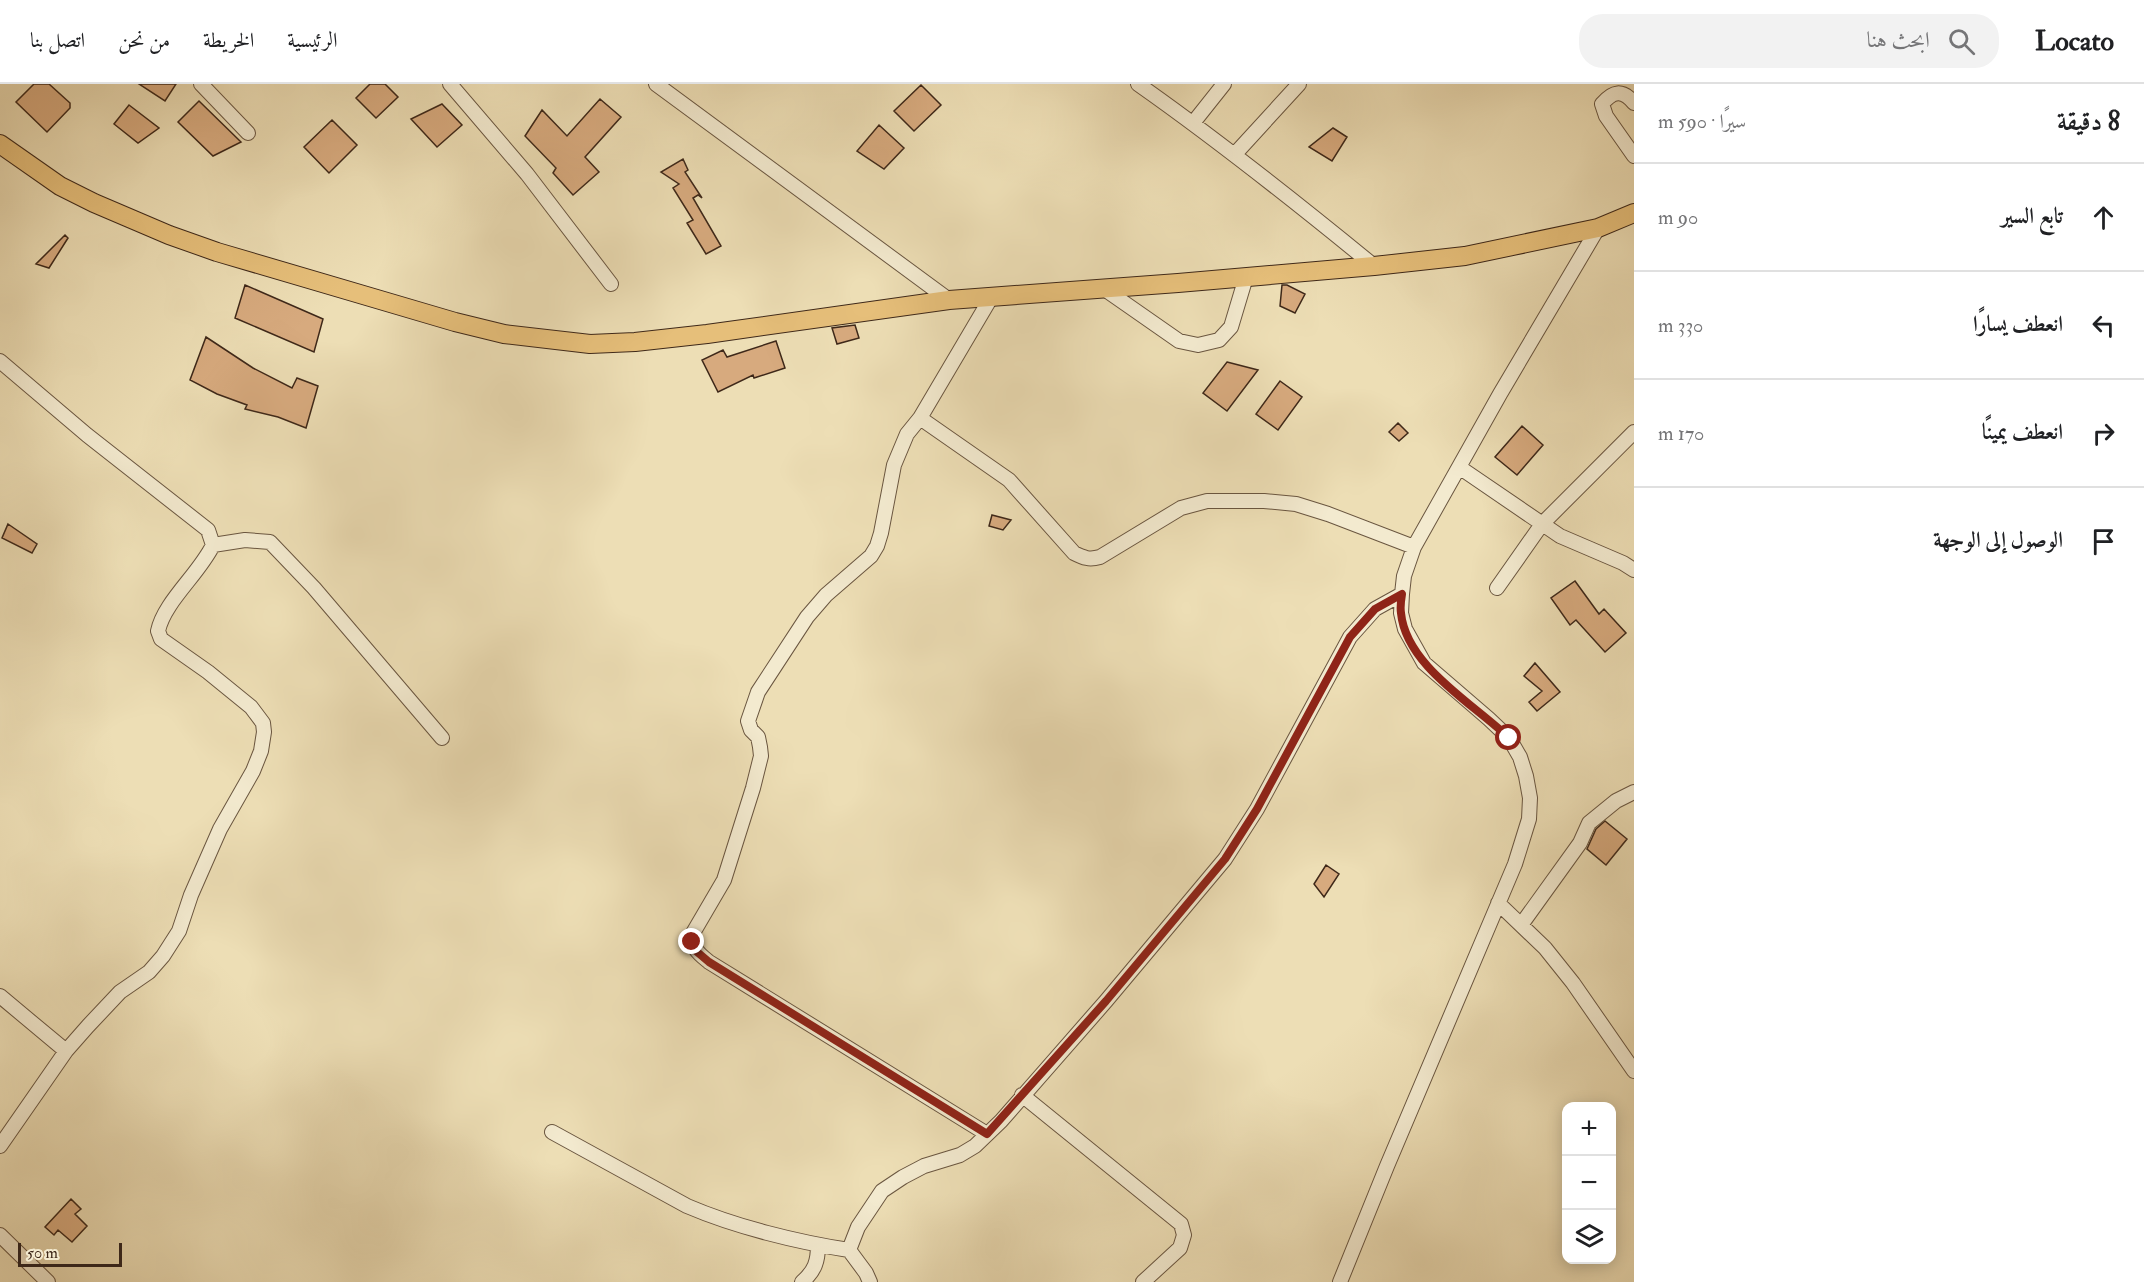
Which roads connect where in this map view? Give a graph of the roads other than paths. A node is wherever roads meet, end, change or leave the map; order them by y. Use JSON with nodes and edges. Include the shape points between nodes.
{"nodes":[{"id":1,"x":201,"y":84,"type":"edge"},
{"id":2,"x":450,"y":84,"type":"edge"},
{"id":3,"x":656,"y":84,"type":"edge"},
{"id":4,"x":1138,"y":84,"type":"edge"},
{"id":5,"x":1224,"y":84,"type":"edge"},
{"id":6,"x":1299,"y":84,"type":"edge"},
{"id":7,"x":1634,"y":103,"type":"edge"},
{"id":8,"x":1193,"y":123,"type":"junction"},
{"id":9,"x":248,"y":133,"type":"dead end"},
{"id":10,"x":0,"y":144,"type":"edge"},
{"id":11,"x":1234,"y":154,"type":"junction"},
{"id":12,"x":1634,"y":156,"type":"edge"},
{"id":13,"x":1634,"y":213,"type":"edge"},
{"id":14,"x":1598,"y":228,"type":"junction"},
{"id":15,"x":1374,"y":266,"type":"junction"},
{"id":16,"x":1246,"y":277,"type":"junction"},
{"id":17,"x":611,"y":284,"type":"dead end"},
{"id":18,"x":1103,"y":288,"type":"junction"},
{"id":19,"x":992,"y":296,"type":"junction"},
{"id":20,"x":949,"y":300,"type":"junction"},
{"id":21,"x":0,"y":361,"type":"edge"},
{"id":22,"x":920,"y":418,"type":"junction"},
{"id":23,"x":1634,"y":432,"type":"edge"},
{"id":24,"x":1459,"y":467,"type":"junction"},
{"id":25,"x":1542,"y":524,"type":"junction"},
{"id":26,"x":213,"y":545,"type":"junction"},
{"id":27,"x":1414,"y":547,"type":"junction"},
{"id":28,"x":1634,"y":553,"type":"edge"},
{"id":29,"x":1628,"y":567,"type":"edge"},
{"id":30,"x":1497,"y":588,"type":"dead end"},
{"id":31,"x":1402,"y":594,"type":"junction"},
{"id":32,"x":442,"y":738,"type":"dead end"},
{"id":33,"x":1634,"y":792,"type":"edge"},
{"id":34,"x":1498,"y":903,"type":"junction"},
{"id":35,"x":1521,"y":925,"type":"junction"},
{"id":36,"x":0,"y":996,"type":"edge"},
{"id":37,"x":66,"y":1051,"type":"junction"},
{"id":38,"x":1634,"y":1071,"type":"edge"},
{"id":39,"x":1022,"y":1095,"type":"junction"},
{"id":40,"x":552,"y":1132,"type":"dead end"},
{"id":41,"x":987,"y":1134,"type":"junction"},
{"id":42,"x":0,"y":1146,"type":"edge"},
{"id":43,"x":0,"y":1235,"type":"edge"},
{"id":44,"x":818,"y":1245,"type":"junction"},
{"id":45,"x":849,"y":1250,"type":"junction"},
{"id":46,"x":48,"y":1282,"type":"edge"},
{"id":47,"x":802,"y":1282,"type":"edge"},
{"id":48,"x":870,"y":1282,"type":"edge"},
{"id":49,"x":1143,"y":1282,"type":"edge"},
{"id":50,"x":1340,"y":1282,"type":"edge"}],
"edges":[{"from":1,"to":9,"type":"street"},
{"from":2,"to":17,"type":"street","via":[[527,174]]},
{"from":3,"to":20,"type":"street"},
{"from":4,"to":8,"type":"street"},
{"from":5,"to":8,"type":"street"},
{"from":6,"to":11,"type":"street"},
{"from":7,"to":12,"type":"street","via":[[1616,93],[1602,104]]},
{"from":8,"to":11,"type":"street"},
{"from":10,"to":20,"type":"main road","via":[[60,186],[169,236],[504,334],[590,344],[635,342]]},
{"from":11,"to":15,"type":"street"},
{"from":13,"to":14,"type":"main road"},
{"from":14,"to":15,"type":"main road","via":[[1465,256]]},
{"from":14,"to":24,"type":"street"},
{"from":15,"to":16,"type":"main road"},
{"from":16,"to":18,"type":"main road"},
{"from":16,"to":18,"type":"street","via":[[1232,327],[1219,340],[1198,345],[1179,341]]},
{"from":18,"to":19,"type":"main road"},
{"from":19,"to":20,"type":"main road"},
{"from":19,"to":22,"type":"street"},
{"from":21,"to":26,"type":"street","via":[[208,530]]},
{"from":22,"to":27,"type":"street","via":[[1009,480],[1074,553],[1090,560],[1100,558],[1181,508],[1207,501],[1296,504]]},
{"from":22,"to":41,"type":"street","via":[[907,434],[894,465],[877,546],[807,617],[758,692],[747,721],[758,738],[761,756],[753,788],[724,880],[693,933],[692,942],[709,962]]},
{"from":23,"to":25,"type":"street"},
{"from":24,"to":25,"type":"street"},
{"from":24,"to":27,"type":"street"},
{"from":25,"to":29,"type":"street"},
{"from":25,"to":30,"type":"street"},
{"from":26,"to":32,"type":"street","via":[[245,540],[270,542]]},
{"from":26,"to":37,"type":"street","via":[[164,615],[158,631],[161,639],[251,707],[263,723],[261,751],[220,829],[179,932],[149,972],[120,992]]},
{"from":27,"to":31,"type":"street"},
{"from":28,"to":29,"type":"street"},
{"from":31,"to":34,"type":"street","via":[[1405,629],[1424,663],[1509,738],[1520,756],[1530,798],[1529,819]]},
{"from":31,"to":39,"type":"street","via":[[1375,609],[1350,637],[1257,809],[1225,859]]},
{"from":33,"to":35,"type":"street","via":[[1589,823],[1580,843]]},
{"from":34,"to":35,"type":"street"},
{"from":34,"to":50,"type":"street"},
{"from":35,"to":38,"type":"street","via":[[1573,983]]},
{"from":36,"to":37,"type":"street"},
{"from":37,"to":42,"type":"street"},
{"from":39,"to":41,"type":"street"},
{"from":39,"to":49,"type":"street","via":[[1181,1224],[1184,1235],[1180,1248]]},
{"from":40,"to":44,"type":"street","via":[[696,1210]]},
{"from":41,"to":45,"type":"street","via":[[960,1155],[924,1166],[882,1191],[858,1227]]},
{"from":43,"to":46,"type":"street"},
{"from":44,"to":45,"type":"street"},
{"from":44,"to":47,"type":"street","via":[[815,1268]]},
{"from":45,"to":48,"type":"street"}]}
